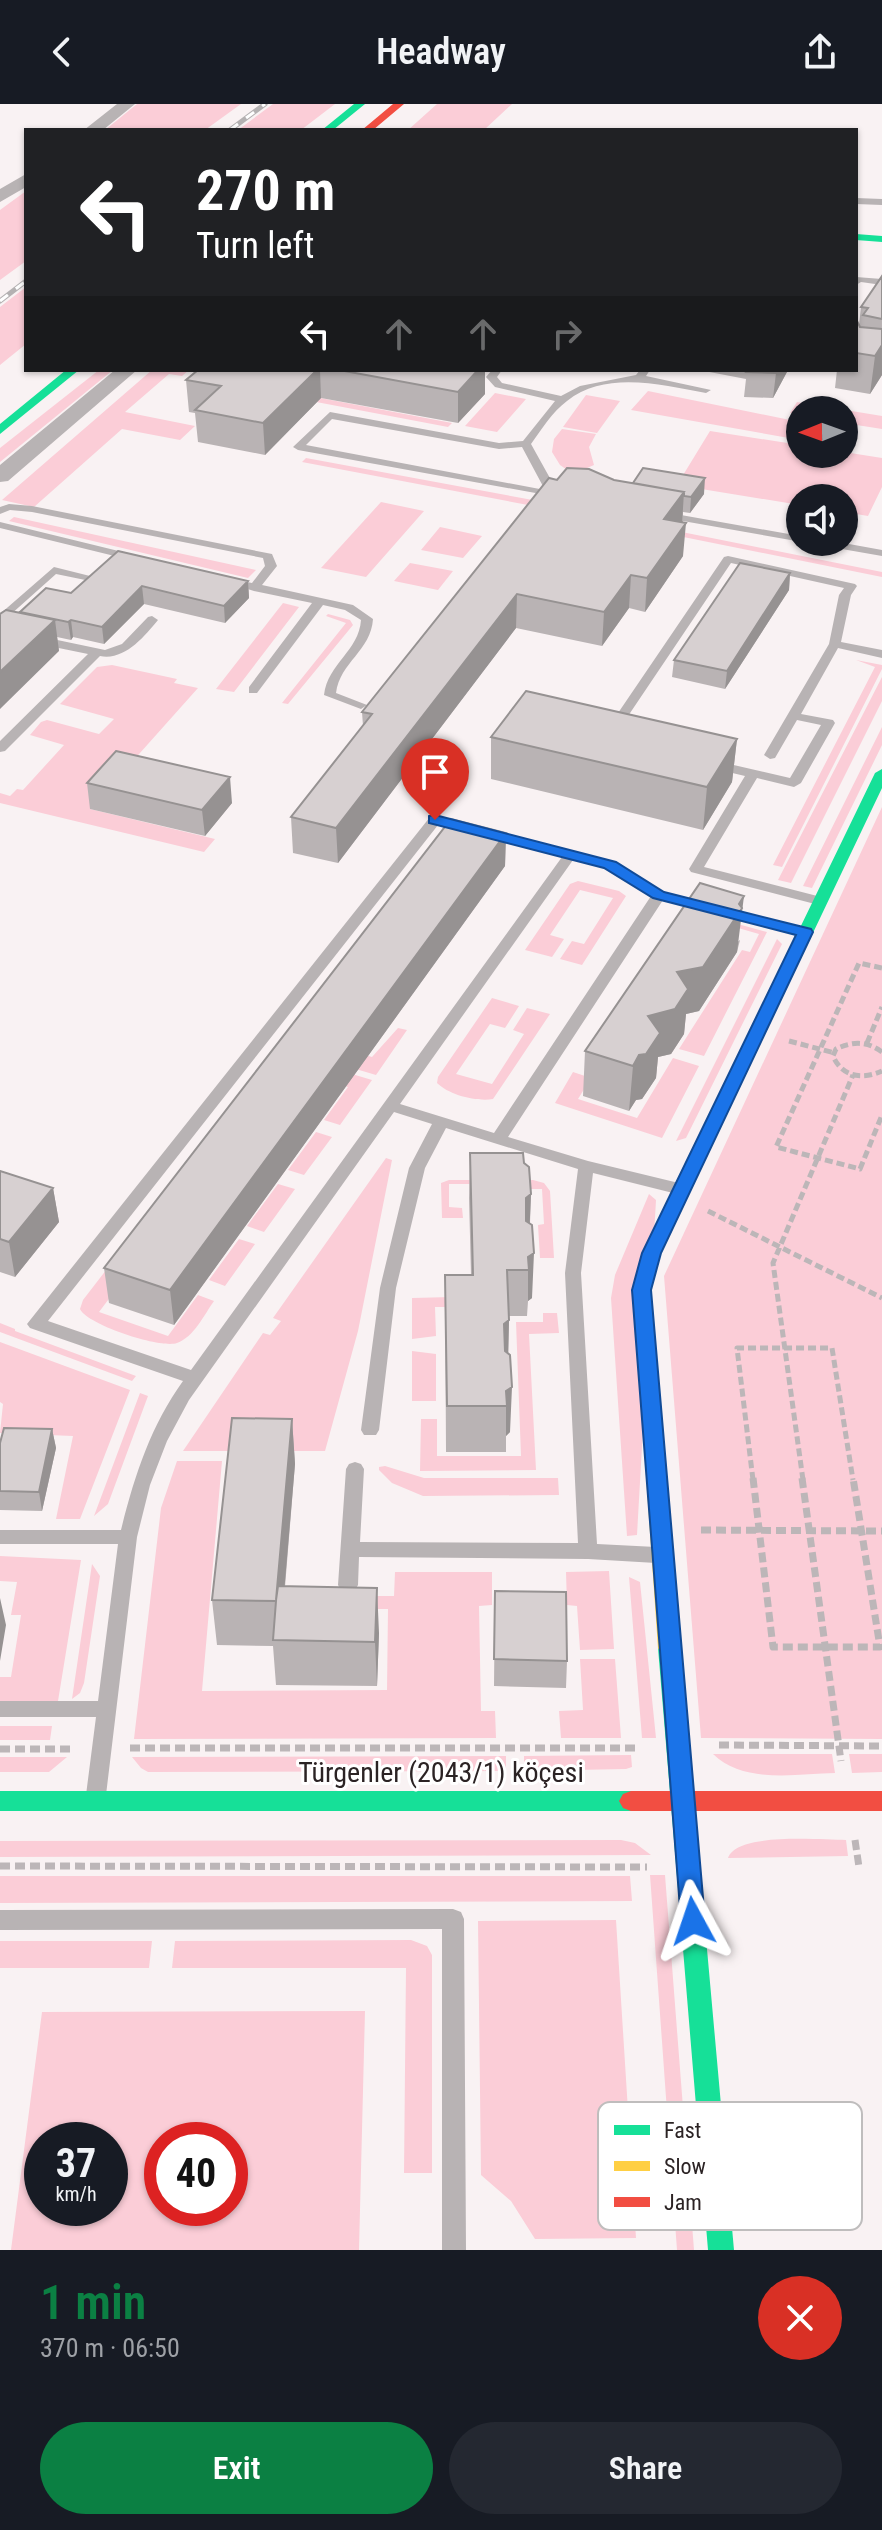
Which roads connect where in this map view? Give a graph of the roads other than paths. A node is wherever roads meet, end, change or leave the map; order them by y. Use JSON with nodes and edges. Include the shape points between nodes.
{"nodes":[{"id":1,"x":127,"y":104,"type":"edge"},
{"id":2,"x":360,"y":104,"type":"edge"},
{"id":3,"x":399,"y":104,"type":"edge"},
{"id":4,"x":95,"y":128,"type":"edge"},
{"id":5,"x":330,"y":128,"type":"edge"},
{"id":6,"x":370,"y":128,"type":"edge"},
{"id":7,"x":858,"y":201,"type":"edge"},
{"id":8,"x":882,"y":202,"type":"edge"},
{"id":9,"x":858,"y":237,"type":"edge"},
{"id":10,"x":882,"y":239,"type":"edge"},
{"id":11,"x":858,"y":250,"type":"edge"},
{"id":12,"x":882,"y":253,"type":"edge"},
{"id":13,"x":858,"y":279,"type":"edge"},
{"id":14,"x":882,"y":282,"type":"edge"},
{"id":15,"x":71,"y":372,"type":"edge"},
{"id":16,"x":125,"y":372,"type":"edge"},
{"id":17,"x":495,"y":372,"type":"edge"},
{"id":18,"x":642,"y":374,"type":"edge"},
{"id":19,"x":706,"y":390,"type":"dead end"},
{"id":20,"x":561,"y":399,"type":"junction"},
{"id":21,"x":0,"y":430,"type":"edge"},
{"id":22,"x":526,"y":444,"type":"junction"},
{"id":23,"x":0,"y":476,"type":"edge"},
{"id":24,"x":570,"y":492,"type":"edge"},
{"id":25,"x":552,"y":493,"type":"junction"},
{"id":26,"x":0,"y":511,"type":"edge"},
{"id":27,"x":644,"y":511,"type":"edge"},
{"id":28,"x":0,"y":525,"type":"edge"},
{"id":29,"x":786,"y":536,"type":"edge"},
{"id":30,"x":858,"y":549,"type":"edge"},
{"id":31,"x":882,"y":553,"type":"edge"},
{"id":32,"x":150,"y":562,"type":"edge"},
{"id":33,"x":209,"y":576,"type":"edge"},
{"id":34,"x":100,"y":580,"type":"edge"},
{"id":35,"x":254,"y":588,"type":"junction"},
{"id":36,"x":319,"y":602,"type":"junction"},
{"id":37,"x":0,"y":620,"type":"edge"},
{"id":38,"x":152,"y":620,"type":"dead end"},
{"id":39,"x":0,"y":632,"type":"edge"},
{"id":40,"x":835,"y":644,"type":"junction"},
{"id":41,"x":96,"y":653,"type":"junction"},
{"id":42,"x":882,"y":654,"type":"edge"},
{"id":43,"x":253,"y":690,"type":"dead end"},
{"id":44,"x":361,"y":705,"type":"dead end"},
{"id":45,"x":794,"y":716,"type":"junction"},
{"id":46,"x":593,"y":724,"type":"edge"},
{"id":47,"x":0,"y":748,"type":"edge"},
{"id":48,"x":770,"y":755,"type":"dead end"},
{"id":49,"x":692,"y":760,"type":"edge"},
{"id":50,"x":882,"y":773,"type":"edge"},
{"id":51,"x":753,"y":774,"type":"junction"},
{"id":52,"x":570,"y":855,"type":"junction"},
{"id":53,"x":659,"y":895,"type":"junction"},
{"id":54,"x":820,"y":901,"type":"junction"},
{"id":55,"x":805,"y":932,"type":"junction"},
{"id":56,"x":390,"y":1106,"type":"junction"},
{"id":57,"x":441,"y":1122,"type":"junction"},
{"id":58,"x":498,"y":1139,"type":"junction"},
{"id":59,"x":586,"y":1166,"type":"junction"},
{"id":60,"x":682,"y":1189,"type":"junction"},
{"id":61,"x":195,"y":1378,"type":"junction"},
{"id":62,"x":370,"y":1430,"type":"dead end"},
{"id":63,"x":355,"y":1469,"type":"dead end"},
{"id":64,"x":0,"y":1537,"type":"edge"},
{"id":65,"x":128,"y":1537,"type":"junction"},
{"id":66,"x":350,"y":1549,"type":"junction"},
{"id":67,"x":588,"y":1551,"type":"junction"},
{"id":68,"x":661,"y":1555,"type":"junction"},
{"id":69,"x":348,"y":1585,"type":"edge"},
{"id":70,"x":0,"y":1709,"type":"edge"},
{"id":71,"x":106,"y":1709,"type":"junction"},
{"id":72,"x":682,"y":1800,"type":"junction"},
{"id":73,"x":0,"y":1801,"type":"edge"},
{"id":74,"x":95,"y":1801,"type":"junction"},
{"id":75,"x":882,"y":1801,"type":"edge"},
{"id":76,"x":0,"y":1920,"type":"edge"},
{"id":77,"x":708,"y":2102,"type":"edge"},
{"id":78,"x":719,"y":2230,"type":"edge"},
{"id":79,"x":454,"y":2250,"type":"edge"},
{"id":80,"x":721,"y":2250,"type":"edge"}],
"edges":[{"from":1,"to":4,"type":"street"},
{"from":2,"to":5,"type":"main road"},
{"from":3,"to":6,"type":"main road"},
{"from":7,"to":8,"type":"lane"},
{"from":9,"to":10,"type":"main road"},
{"from":11,"to":12,"type":"main road"},
{"from":13,"to":14,"type":"lane"},
{"from":15,"to":21,"type":"main road"},
{"from":16,"to":23,"type":"street"},
{"from":17,"to":20,"type":"lane","via":[[491,377],[499,385]]},
{"from":18,"to":19,"type":"lane"},
{"from":18,"to":20,"type":"lane","via":[[570,392]]},
{"from":20,"to":22,"type":"lane"},
{"from":22,"to":25,"type":"lane"},
{"from":22,"to":25,"type":"lane","via":[[499,446],[330,415],[298,447]]},
{"from":24,"to":25,"type":"lane"},
{"from":26,"to":35,"type":"lane","via":[[32,509],[268,556],[271,566]]},
{"from":27,"to":29,"type":"lane"},
{"from":28,"to":32,"type":"lane"},
{"from":30,"to":31,"type":"lane"},
{"from":33,"to":35,"type":"lane"},
{"from":34,"to":37,"type":"lane","via":[[54,570]]},
{"from":35,"to":36,"type":"lane"},
{"from":36,"to":43,"type":"lane"},
{"from":36,"to":44,"type":"lane","via":[[349,607],[367,619],[366,635],[330,687],[330,695]]},
{"from":38,"to":41,"type":"lane","via":[[126,647]]},
{"from":39,"to":41,"type":"lane"},
{"from":40,"to":42,"type":"lane"},
{"from":40,"to":45,"type":"lane"},
{"from":40,"to":46,"type":"lane","via":[[851,586],[728,559],[620,719]]},
{"from":41,"to":47,"type":"lane"},
{"from":45,"to":48,"type":"lane"},
{"from":45,"to":51,"type":"lane","via":[[829,723],[794,783]]},
{"from":49,"to":51,"type":"lane"},
{"from":50,"to":54,"type":"main road"},
{"from":51,"to":54,"type":"lane","via":[[696,869]]},
{"from":52,"to":53,"type":"lane","via":[[610,865]]},
{"from":52,"to":56,"type":"lane"},
{"from":52,"to":61,"type":"lane","via":[[435,820],[36,1324]]},
{"from":53,"to":55,"type":"lane"},
{"from":53,"to":58,"type":"lane"},
{"from":54,"to":55,"type":"main road"},
{"from":55,"to":60,"type":"main road"},
{"from":56,"to":57,"type":"lane"},
{"from":56,"to":61,"type":"lane"},
{"from":57,"to":58,"type":"lane"},
{"from":57,"to":62,"type":"lane","via":[[417,1168],[388,1288]]},
{"from":58,"to":59,"type":"lane"},
{"from":59,"to":60,"type":"lane"},
{"from":59,"to":67,"type":"lane","via":[[573,1273]]},
{"from":60,"to":68,"type":"main road","via":[[652,1253],[642,1290]]},
{"from":61,"to":65,"type":"lane","via":[[158,1441]]},
{"from":63,"to":66,"type":"lane"},
{"from":64,"to":65,"type":"lane"},
{"from":65,"to":71,"type":"lane"},
{"from":66,"to":67,"type":"lane"},
{"from":66,"to":69,"type":"lane"},
{"from":67,"to":68,"type":"lane"},
{"from":68,"to":72,"type":"main road"},
{"from":70,"to":71,"type":"lane"},
{"from":71,"to":74,"type":"lane"},
{"from":72,"to":74,"type":"main road","name":"Türgenler (2043/1) köçesi"},
{"from":72,"to":75,"type":"main road","name":"Türgenler (2043/1) köçesi"},
{"from":72,"to":77,"type":"main road"},
{"from":73,"to":74,"type":"main road","name":"Türgenler (2043/1) köçesi"},
{"from":76,"to":79,"type":"lane","via":[[453,1919]]},
{"from":78,"to":80,"type":"main road"}]}
